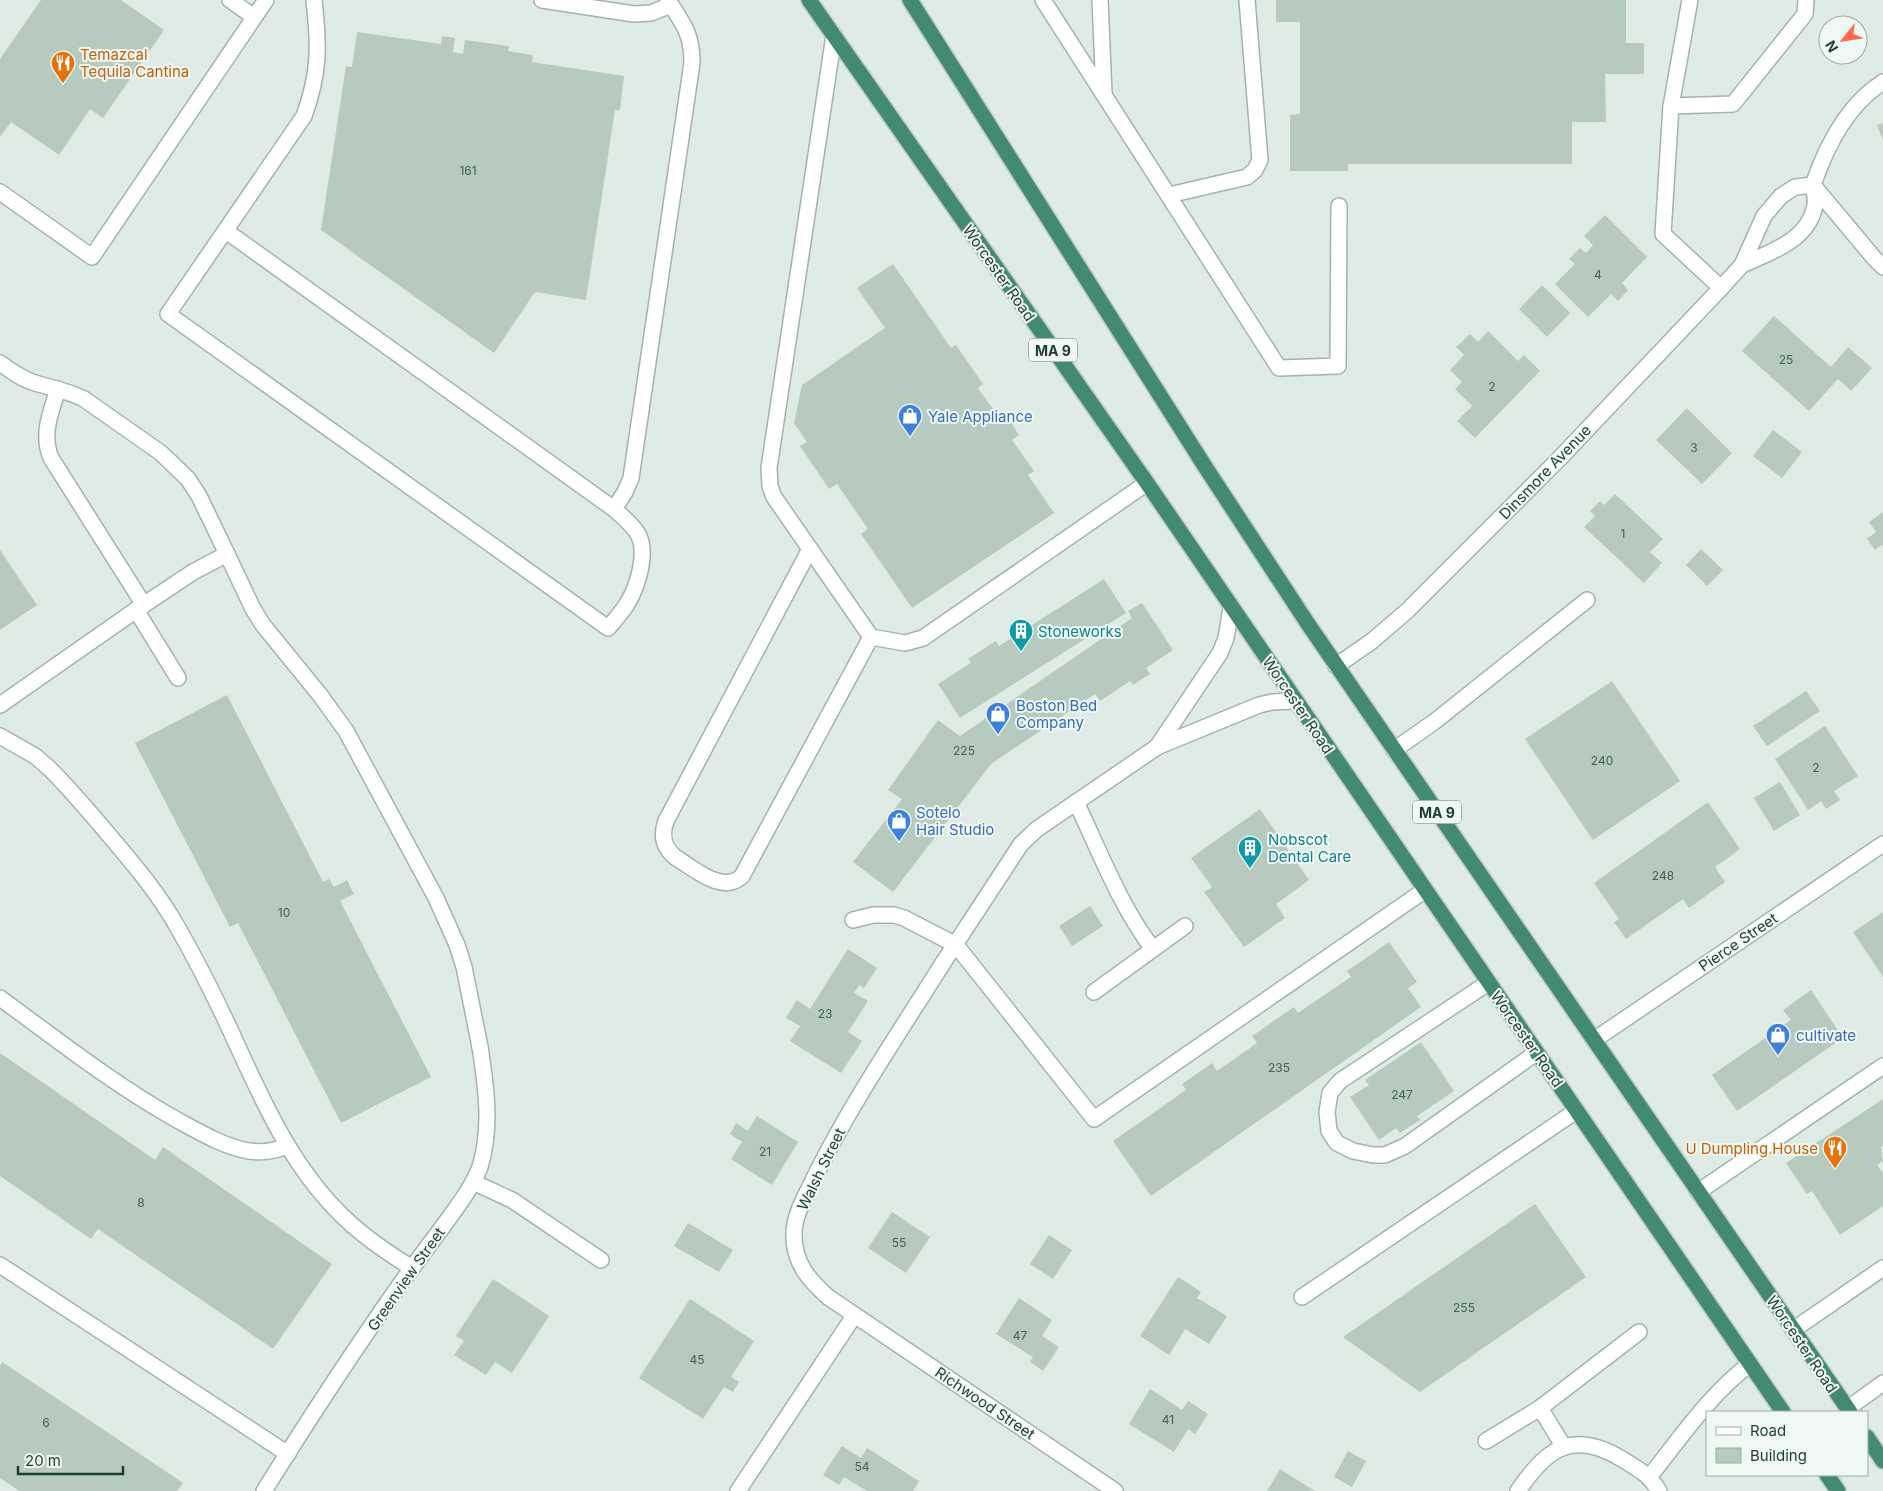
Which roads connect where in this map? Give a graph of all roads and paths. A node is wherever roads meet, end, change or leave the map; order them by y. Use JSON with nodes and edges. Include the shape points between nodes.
{"nodes":[{"id":1,"x":230,"y":0,"type":"edge"},
{"id":2,"x":266,"y":0,"type":"edge"},
{"id":3,"x":314,"y":0,"type":"edge"},
{"id":4,"x":542,"y":0,"type":"edge"},
{"id":5,"x":809,"y":0,"type":"edge"},
{"id":6,"x":910,"y":0,"type":"edge"},
{"id":7,"x":1043,"y":0,"type":"edge"},
{"id":8,"x":1100,"y":0,"type":"edge"},
{"id":9,"x":1247,"y":0,"type":"edge"},
{"id":10,"x":1690,"y":0,"type":"edge"},
{"id":11,"x":1806,"y":0,"type":"edge"},
{"id":12,"x":669,"y":2,"type":"edge"},
{"id":13,"x":254,"y":17,"type":"junction"},
{"id":14,"x":834,"y":35,"type":"junction"},
{"id":15,"x":1883,"y":82,"type":"edge"},
{"id":16,"x":1104,"y":95,"type":"junction"},
{"id":17,"x":1672,"y":106,"type":"junction"},
{"id":18,"x":1814,"y":185,"type":"junction"},
{"id":19,"x":0,"y":192,"type":"edge"},
{"id":20,"x":1169,"y":195,"type":"junction"},
{"id":21,"x":1339,"y":206,"type":"dead end"},
{"id":22,"x":226,"y":231,"type":"junction"},
{"id":23,"x":1742,"y":265,"type":"junction"},
{"id":24,"x":1883,"y":267,"type":"edge"},
{"id":25,"x":1721,"y":288,"type":"junction"},
{"id":26,"x":0,"y":363,"type":"edge"},
{"id":27,"x":58,"y":389,"type":"junction"},
{"id":28,"x":1147,"y":483,"type":"junction"},
{"id":29,"x":614,"y":509,"type":"junction"},
{"id":30,"x":810,"y":549,"type":"junction"},
{"id":31,"x":226,"y":554,"type":"junction"},
{"id":32,"x":1587,"y":600,"type":"dead end"},
{"id":33,"x":140,"y":607,"type":"junction"},
{"id":34,"x":1231,"y":608,"type":"junction"},
{"id":35,"x":871,"y":637,"type":"junction"},
{"id":36,"x":1336,"y":666,"type":"junction"},
{"id":37,"x":178,"y":678,"type":"dead end"},
{"id":38,"x":1295,"y":701,"type":"junction"},
{"id":39,"x":0,"y":705,"type":"edge"},
{"id":40,"x":0,"y":736,"type":"edge"},
{"id":41,"x":1157,"y":747,"type":"junction"},
{"id":42,"x":1394,"y":750,"type":"junction"},
{"id":43,"x":1076,"y":802,"type":"junction"},
{"id":44,"x":1883,"y":844,"type":"edge"},
{"id":45,"x":1425,"y":890,"type":"junction"},
{"id":46,"x":853,"y":920,"type":"dead end"},
{"id":47,"x":1185,"y":926,"type":"dead end"},
{"id":48,"x":956,"y":945,"type":"junction"},
{"id":49,"x":1153,"y":949,"type":"junction"},
{"id":50,"x":1488,"y":983,"type":"junction"},
{"id":51,"x":1094,"y":992,"type":"dead end"},
{"id":52,"x":0,"y":998,"type":"edge"},
{"id":53,"x":1594,"y":1040,"type":"junction"},
{"id":54,"x":1536,"y":1053,"type":"junction"},
{"id":55,"x":1883,"y":1066,"type":"edge"},
{"id":56,"x":1576,"y":1111,"type":"junction"},
{"id":57,"x":287,"y":1146,"type":"junction"},
{"id":58,"x":473,"y":1182,"type":"junction"},
{"id":59,"x":1698,"y":1192,"type":"junction"},
{"id":60,"x":601,"y":1260,"type":"dead end"},
{"id":61,"x":0,"y":1265,"type":"edge"},
{"id":62,"x":412,"y":1268,"type":"junction"},
{"id":63,"x":1883,"y":1268,"type":"edge"},
{"id":64,"x":1302,"y":1297,"type":"dead end"},
{"id":65,"x":854,"y":1316,"type":"junction"},
{"id":66,"x":1793,"y":1330,"type":"junction"},
{"id":67,"x":1639,"y":1332,"type":"dead end"},
{"id":68,"x":1750,"y":1364,"type":"junction"},
{"id":69,"x":1883,"y":1383,"type":"edge"},
{"id":70,"x":1540,"y":1408,"type":"junction"},
{"id":71,"x":1848,"y":1410,"type":"edge"},
{"id":72,"x":1783,"y":1411,"type":"edge"},
{"id":73,"x":1868,"y":1438,"type":"edge"},
{"id":74,"x":1486,"y":1441,"type":"dead end"},
{"id":75,"x":1564,"y":1447,"type":"junction"},
{"id":76,"x":288,"y":1454,"type":"junction"},
{"id":77,"x":1883,"y":1461,"type":"edge"},
{"id":78,"x":1650,"y":1476,"type":"junction"},
{"id":79,"x":1827,"y":1476,"type":"edge"},
{"id":80,"x":264,"y":1491,"type":"edge"},
{"id":81,"x":738,"y":1491,"type":"edge"},
{"id":82,"x":1115,"y":1491,"type":"edge"},
{"id":83,"x":1518,"y":1491,"type":"edge"},
{"id":84,"x":1659,"y":1491,"type":"edge"},
{"id":85,"x":1838,"y":1491,"type":"edge"}],
"edges":[{"from":1,"to":13,"type":"street"},
{"from":2,"to":13,"type":"street"},
{"from":3,"to":22,"type":"street","via":[[318,60],[313,92],[304,116]]},
{"from":4,"to":12,"type":"street","via":[[634,14],[652,13]]},
{"from":5,"to":14,"type":"highway","name":"Worcester Road","number":"MA 9"},
{"from":6,"to":36,"type":"highway","name":"Worcester Road","number":"MA 9","via":[[1224,496]]},
{"from":7,"to":16,"type":"street"},
{"from":8,"to":16,"type":"street"},
{"from":9,"to":20,"type":"street","via":[[1260,160],[1247,177]]},
{"from":10,"to":17,"type":"street"},
{"from":11,"to":17,"type":"street","via":[[1805,14],[1733,104]]},
{"from":12,"to":29,"type":"street","via":[[692,44],[692,63],[631,478]]},
{"from":13,"to":19,"type":"street","via":[[92,256]]},
{"from":14,"to":28,"type":"highway","name":"Worcester Road","number":"MA 9"},
{"from":14,"to":30,"type":"street","via":[[769,468],[774,497]]},
{"from":15,"to":18,"type":"street","name":"Dinsmore Avenue","via":[[1851,112],[1834,135]]},
{"from":16,"to":20,"type":"street"},
{"from":17,"to":25,"type":"street","via":[[1663,234]]},
{"from":18,"to":23,"type":"street","name":"Dinsmore Avenue","via":[[1795,186],[1781,196],[1764,216]]},
{"from":18,"to":23,"type":"street","name":"Dinsmore Avenue","via":[[1815,203],[1810,220],[1801,232],[1789,243]]},
{"from":18,"to":24,"type":"street"},
{"from":20,"to":21,"type":"street","via":[[1279,368],[1338,366]]},
{"from":22,"to":29,"type":"street"},
{"from":22,"to":29,"type":"street","via":[[168,314],[608,628],[628,603],[641,566],[642,545],[638,534]]},
{"from":23,"to":25,"type":"street","name":"Dinsmore Avenue"},
{"from":25,"to":36,"type":"street","name":"Dinsmore Avenue","via":[[1559,459],[1414,604],[1378,637]]},
{"from":26,"to":27,"type":"street","name":"Greenview Street","via":[[23,378]]},
{"from":27,"to":31,"type":"street","name":"Greenview Street","via":[[73,393],[97,407],[176,466],[199,496]]},
{"from":27,"to":33,"type":"street","via":[[46,434],[48,450]]},
{"from":28,"to":34,"type":"highway","name":"Worcester Road","number":"MA 9"},
{"from":28,"to":35,"type":"street","via":[[923,638],[905,643]]},
{"from":30,"to":35,"type":"street"},
{"from":30,"to":35,"type":"street","via":[[666,821],[663,836],[669,852],[722,883],[730,884],[742,876]]},
{"from":31,"to":33,"type":"street"},
{"from":31,"to":58,"type":"street","name":"Greenview Street","via":[[263,625],[346,731],[436,898],[457,945],[480,1047],[487,1117],[483,1153]]},
{"from":32,"to":42,"type":"street"},
{"from":33,"to":37,"type":"street"},
{"from":33,"to":39,"type":"street"},
{"from":34,"to":38,"type":"highway","name":"Worcester Road","number":"MA 9"},
{"from":34,"to":41,"type":"street","via":[[1228,631],[1220,653]]},
{"from":36,"to":42,"type":"highway","name":"Worcester Road","number":"MA 9"},
{"from":38,"to":41,"type":"street","via":[[1259,705]]},
{"from":38,"to":45,"type":"highway","name":"Worcester Road","number":"MA 9"},
{"from":40,"to":57,"type":"street","via":[[36,756],[50,769],[128,857],[162,902],[206,979]]},
{"from":41,"to":43,"type":"street","name":"Walsh Street"},
{"from":42,"to":53,"type":"highway","name":"Worcester Road","number":"MA 9"},
{"from":43,"to":48,"type":"street","name":"Walsh Street","via":[[1021,844]]},
{"from":43,"to":49,"type":"street","via":[[1128,912]]},
{"from":44,"to":53,"type":"street","name":"Pierce Street"},
{"from":45,"to":48,"type":"street","via":[[1094,1119]]},
{"from":45,"to":50,"type":"highway","name":"Worcester Road","number":"MA 9"},
{"from":46,"to":48,"type":"street","via":[[872,915],[894,915]]},
{"from":47,"to":49,"type":"street"},
{"from":48,"to":65,"type":"street","name":"Walsh Street","via":[[853,1106],[796,1219],[793,1234],[795,1253],[802,1269],[814,1284]]},
{"from":49,"to":51,"type":"street"},
{"from":50,"to":54,"type":"highway","name":"Worcester Road","number":"MA 9"},
{"from":50,"to":54,"type":"street","via":[[1340,1081],[1330,1093],[1328,1132],[1337,1143],[1352,1151],[1385,1155],[1404,1146]]},
{"from":52,"to":57,"type":"street","via":[[113,1081],[192,1128],[250,1151]]},
{"from":53,"to":59,"type":"highway","name":"Worcester Road","number":"MA 9"},
{"from":54,"to":56,"type":"highway","name":"Worcester Road","number":"MA 9"},
{"from":55,"to":59,"type":"street"},
{"from":56,"to":64,"type":"street"},
{"from":56,"to":68,"type":"highway","name":"Worcester Road","number":"MA 9"},
{"from":57,"to":62,"type":"street","via":[[319,1190],[350,1224]]},
{"from":58,"to":60,"type":"street","via":[[512,1200]]},
{"from":58,"to":62,"type":"street","name":"Greenview Street"},
{"from":59,"to":66,"type":"highway","name":"Worcester Road","number":"MA 9"},
{"from":61,"to":76,"type":"street"},
{"from":62,"to":76,"type":"street","name":"Greenview Street"},
{"from":63,"to":66,"type":"street"},
{"from":65,"to":81,"type":"street"},
{"from":65,"to":82,"type":"street","name":"Richwood Street"},
{"from":66,"to":71,"type":"highway","name":"Worcester Road","number":"MA 9"},
{"from":67,"to":70,"type":"street"},
{"from":68,"to":72,"type":"highway","name":"Worcester Road","number":"MA 9"},
{"from":68,"to":78,"type":"street","via":[[1707,1404]]},
{"from":69,"to":71,"type":"street"},
{"from":70,"to":74,"type":"street"},
{"from":70,"to":75,"type":"street"},
{"from":73,"to":77,"type":"highway"},
{"from":75,"to":78,"type":"street","via":[[1585,1444],[1601,1448]]},
{"from":75,"to":83,"type":"street","via":[[1539,1464]]},
{"from":76,"to":80,"type":"street","name":"Greenview Street"},
{"from":78,"to":84,"type":"street"},
{"from":79,"to":85,"type":"highway"}]}
